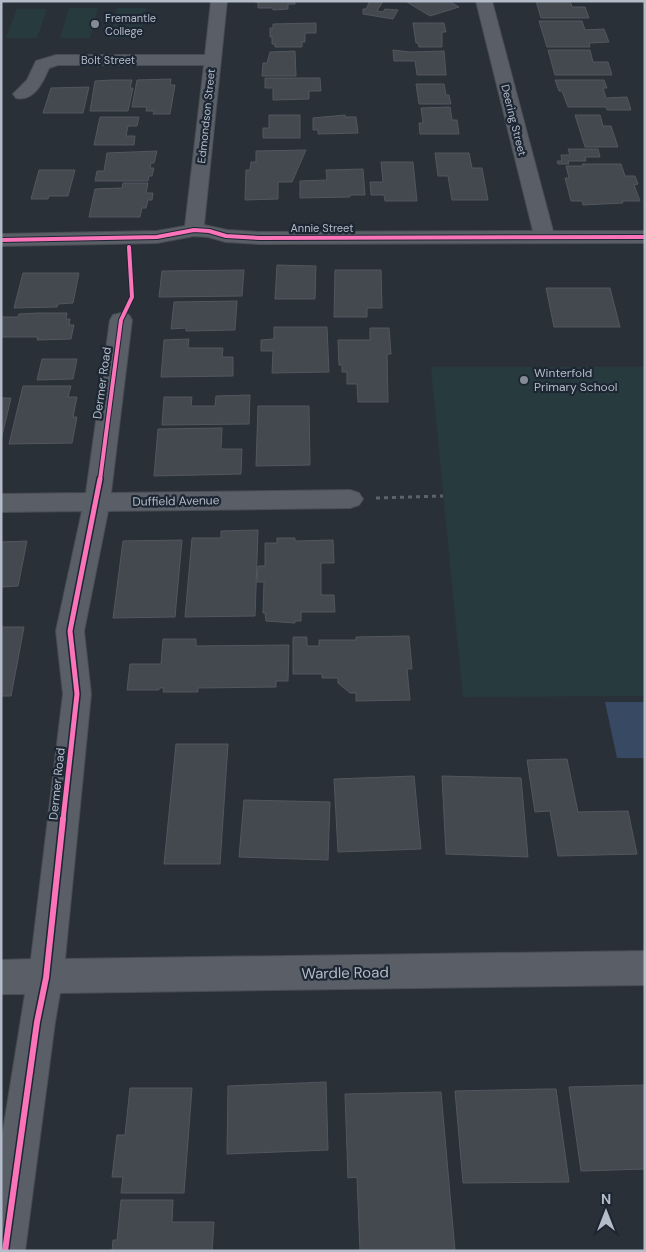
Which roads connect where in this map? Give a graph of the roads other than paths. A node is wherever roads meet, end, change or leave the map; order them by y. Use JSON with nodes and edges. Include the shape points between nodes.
{"nodes":[{"id":1,"x":219,"y":1,"type":"edge"},
{"id":2,"x":484,"y":1,"type":"edge"},
{"id":3,"x":212,"y":60,"type":"junction"},
{"id":4,"x":22,"y":94,"type":"dead end"},
{"id":5,"x":194,"y":230,"type":"junction"},
{"id":6,"x":645,"y":237,"type":"edge"},
{"id":7,"x":545,"y":238,"type":"junction"},
{"id":8,"x":1,"y":240,"type":"edge"},
{"id":9,"x":121,"y":320,"type":"dead end"},
{"id":10,"x":350,"y":500,"type":"road end"},
{"id":11,"x":96,"y":502,"type":"junction"},
{"id":12,"x":1,"y":503,"type":"edge"},
{"id":13,"x":645,"y":968,"type":"edge"},
{"id":14,"x":1,"y":977,"type":"edge"},
{"id":15,"x":46,"y":978,"type":"junction"},
{"id":16,"x":5,"y":1251,"type":"edge"}],
"edges":[{"from":1,"to":3,"type":"street","name":"Edmondson Street"},
{"from":2,"to":7,"type":"street","name":"Deering Street"},
{"from":3,"to":4,"type":"street","name":"Bolt Street","via":[[56,60],[42,65],[34,82]]},
{"from":3,"to":5,"type":"street","name":"Edmondson Street"},
{"from":5,"to":7,"type":"street","name":"Annie Street","via":[[260,238]]},
{"from":5,"to":8,"type":"street","name":"Annie Street","via":[[157,237]]},
{"from":6,"to":7,"type":"street","name":"Annie Street"},
{"from":9,"to":11,"type":"street","name":"Dermer Road"},
{"from":10,"to":11,"type":"street","name":"Duffield Avenue"},
{"from":11,"to":12,"type":"street","name":"Duffield Avenue"},
{"from":11,"to":15,"type":"street","name":"Dermer Road","via":[[70,631],[77,694]]},
{"from":13,"to":15,"type":"street","name":"Wardle Road"},
{"from":14,"to":15,"type":"street","name":"Wardle Road"},
{"from":15,"to":16,"type":"street","name":"Dermer Road"}]}
